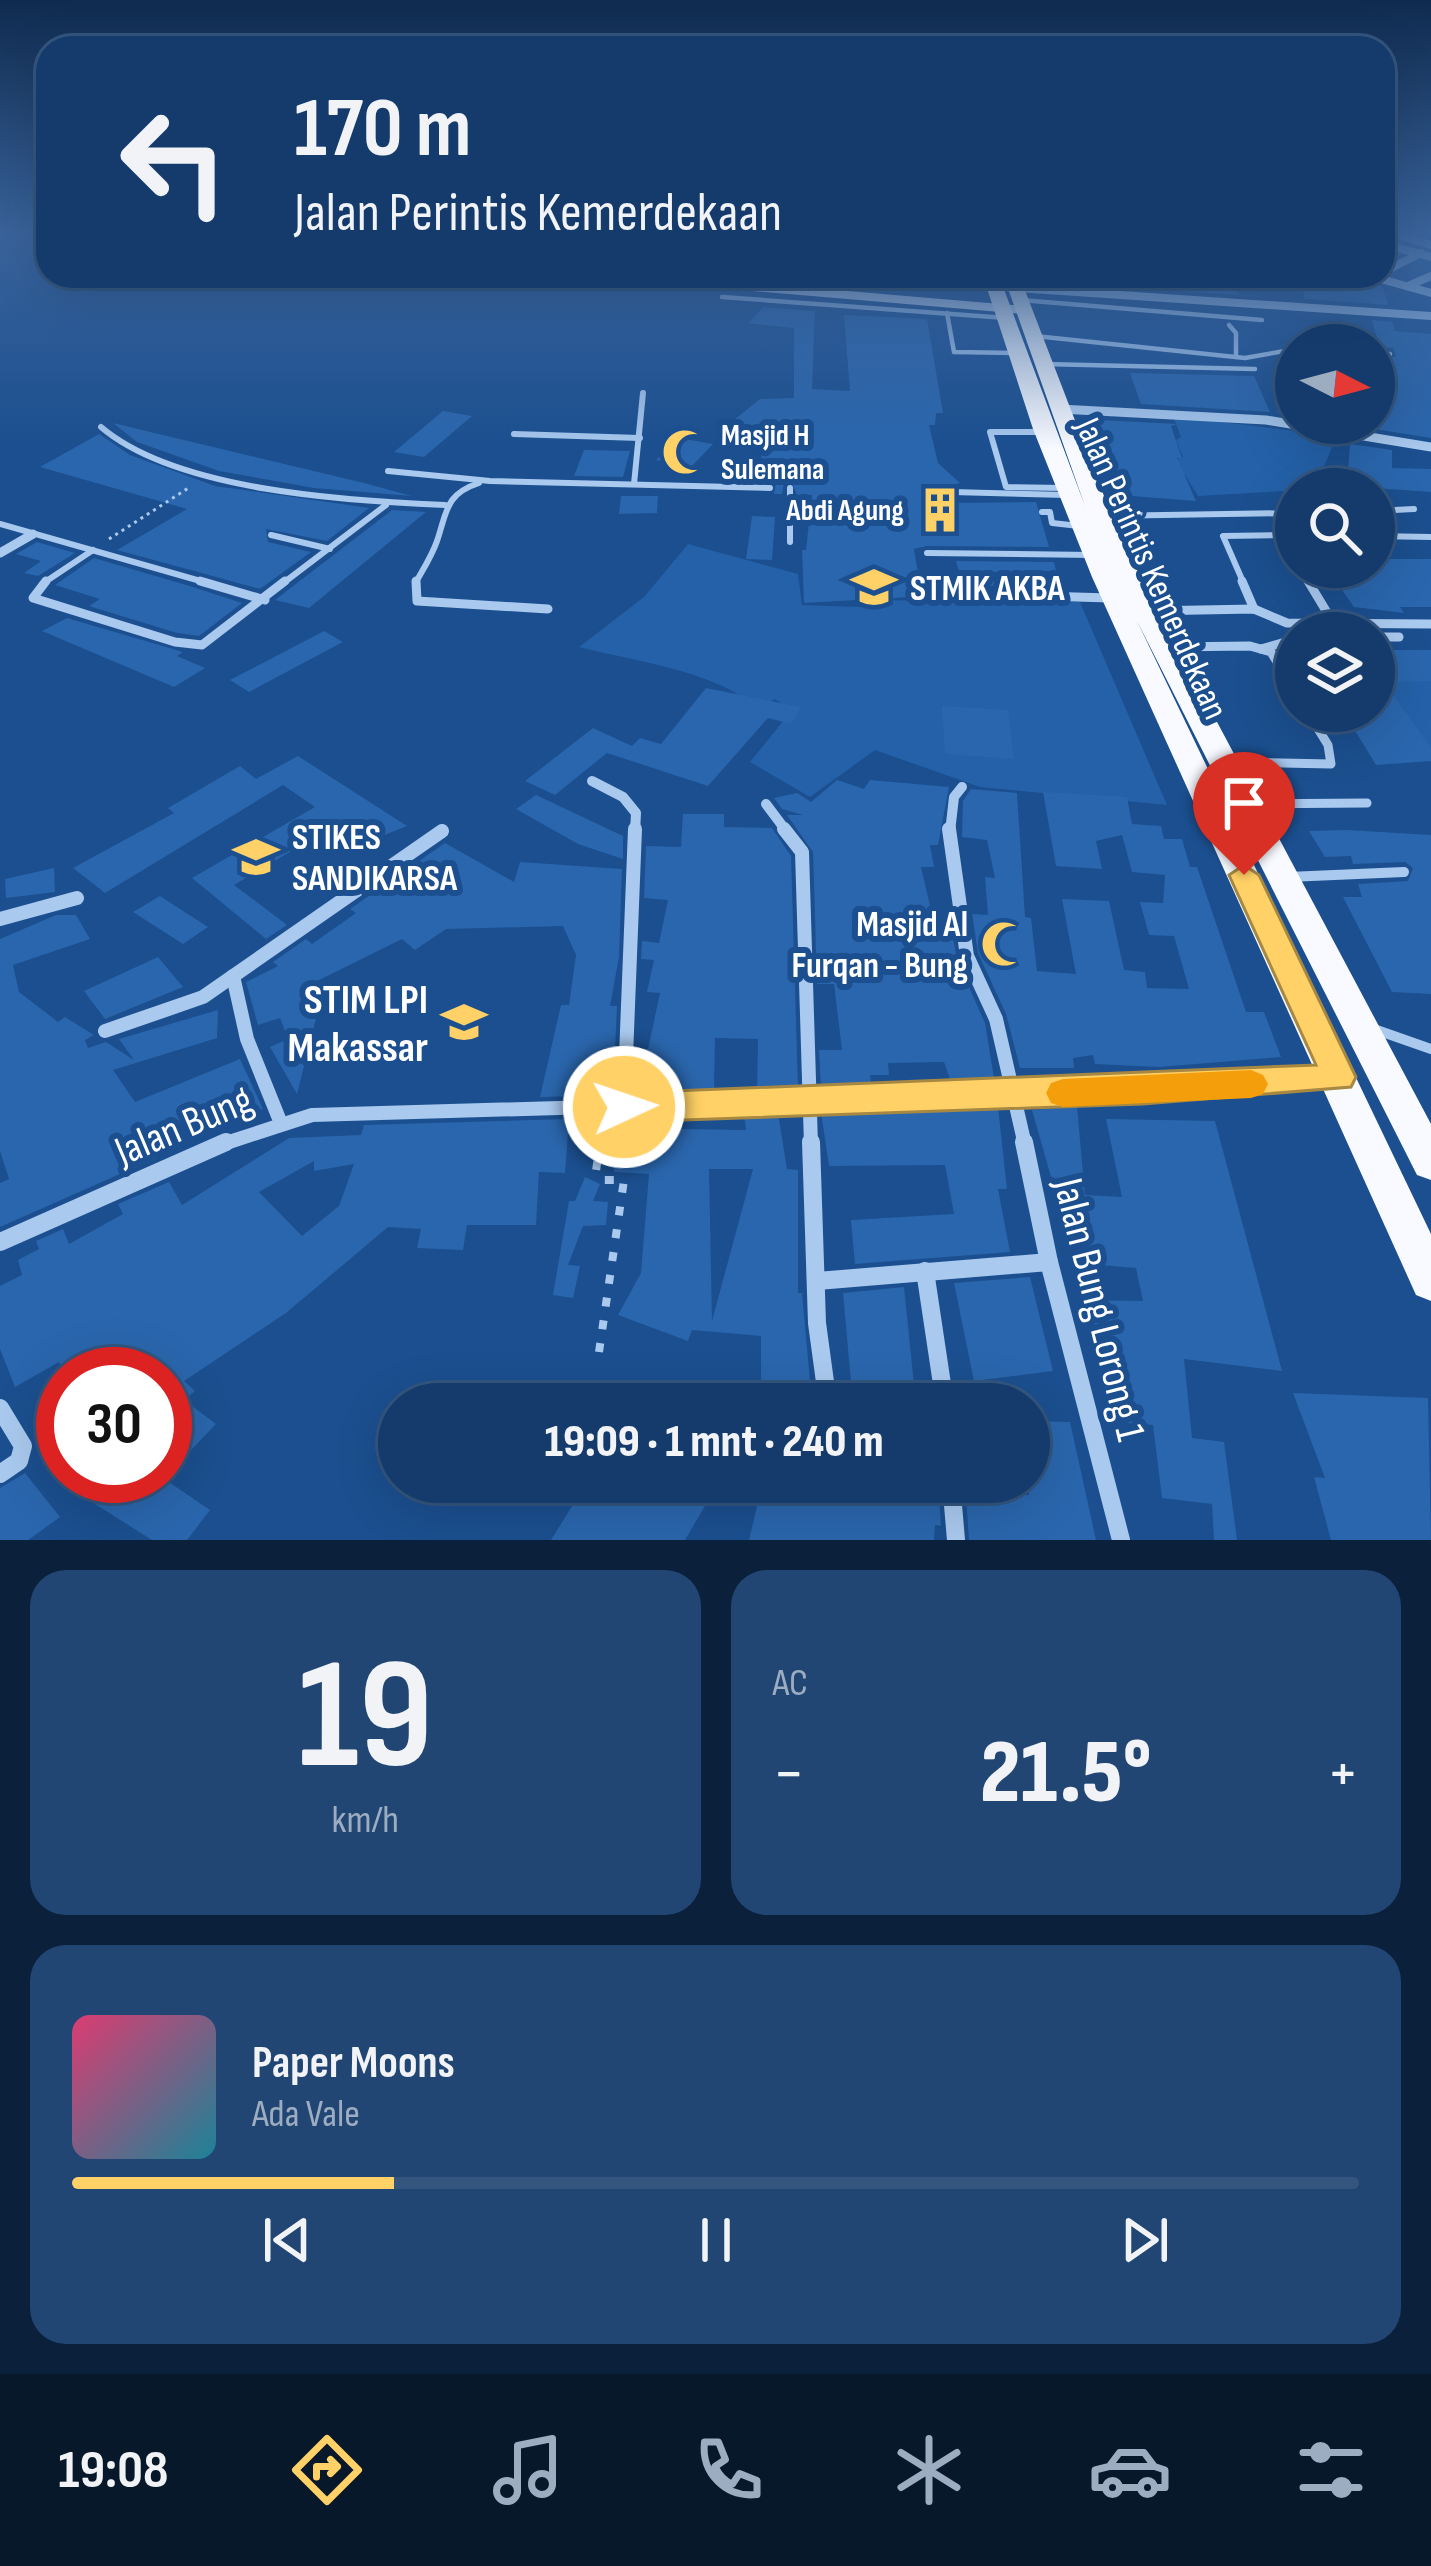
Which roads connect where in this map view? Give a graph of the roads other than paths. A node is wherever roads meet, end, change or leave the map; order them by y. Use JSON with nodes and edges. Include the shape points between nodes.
{"nodes":[{"id":1,"x":847,"y":306,"type":"edge"},
{"id":2,"x":967,"y":306,"type":"edge"},
{"id":3,"x":1015,"y":310,"type":"edge"},
{"id":4,"x":947,"y":313,"type":"junction"},
{"id":5,"x":1431,"y":316,"type":"edge"},
{"id":6,"x":1262,"y":320,"type":"dead end"},
{"id":7,"x":1229,"y":326,"type":"dead end"},
{"id":8,"x":1275,"y":352,"type":"edge"},
{"id":9,"x":1236,"y":357,"type":"junction"},
{"id":10,"x":1255,"y":369,"type":"dead end"},
{"id":11,"x":643,"y":393,"type":"dead end"},
{"id":12,"x":1051,"y":421,"type":"junction"},
{"id":13,"x":101,"y":427,"type":"dead end"},
{"id":14,"x":514,"y":434,"type":"dead end"},
{"id":15,"x":640,"y":438,"type":"junction"},
{"id":16,"x":1431,"y":447,"type":"edge"},
{"id":17,"x":388,"y":471,"type":"dead end"},
{"id":18,"x":490,"y":481,"type":"junction"},
{"id":19,"x":634,"y":484,"type":"junction"},
{"id":20,"x":770,"y":488,"type":"dead end"},
{"id":21,"x":790,"y":488,"type":"dead end"},
{"id":22,"x":952,"y":492,"type":"dead end"},
{"id":23,"x":1058,"y":498,"type":"junction"},
{"id":24,"x":445,"y":505,"type":"junction"},
{"id":25,"x":386,"y":506,"type":"junction"},
{"id":26,"x":1414,"y":509,"type":"dead end"},
{"id":27,"x":1395,"y":510,"type":"edge"},
{"id":28,"x":1275,"y":514,"type":"edge"},
{"id":29,"x":1090,"y":521,"type":"junction"},
{"id":30,"x":0,"y":524,"type":"edge"},
{"id":31,"x":33,"y":534,"type":"junction"},
{"id":32,"x":271,"y":535,"type":"dead end"},
{"id":33,"x":1275,"y":535,"type":"edge"},
{"id":34,"x":1395,"y":536,"type":"edge"},
{"id":35,"x":1431,"y":537,"type":"edge"},
{"id":36,"x":790,"y":542,"type":"dead end"},
{"id":37,"x":331,"y":549,"type":"junction"},
{"id":38,"x":93,"y":550,"type":"junction"},
{"id":39,"x":0,"y":553,"type":"edge"},
{"id":40,"x":928,"y":553,"type":"dead end"},
{"id":41,"x":1093,"y":555,"type":"junction"},
{"id":42,"x":944,"y":593,"type":"dead end"},
{"id":43,"x":1110,"y":598,"type":"junction"},
{"id":44,"x":265,"y":600,"type":"junction"},
{"id":45,"x":548,"y":609,"type":"dead end"},
{"id":46,"x":1254,"y":609,"type":"junction"},
{"id":47,"x":1144,"y":611,"type":"junction"},
{"id":48,"x":1275,"y":618,"type":"edge"},
{"id":49,"x":1395,"y":624,"type":"edge"},
{"id":50,"x":1431,"y":624,"type":"edge"},
{"id":51,"x":1395,"y":637,"type":"edge"},
{"id":52,"x":1399,"y":637,"type":"dead end"},
{"id":53,"x":1275,"y":645,"type":"edge"},
{"id":54,"x":1163,"y":648,"type":"junction"},
{"id":55,"x":1261,"y":649,"type":"junction"},
{"id":56,"x":1275,"y":659,"type":"edge"},
{"id":57,"x":1320,"y":732,"type":"edge"},
{"id":58,"x":1224,"y":762,"type":"junction"},
{"id":59,"x":592,"y":782,"type":"dead end"},
{"id":60,"x":962,"y":787,"type":"dead end"},
{"id":61,"x":1367,"y":803,"type":"dead end"},
{"id":62,"x":766,"y":804,"type":"dead end"},
{"id":63,"x":1245,"y":804,"type":"junction"},
{"id":64,"x":442,"y":831,"type":"dead end"},
{"id":65,"x":1404,"y":872,"type":"dead end"},
{"id":66,"x":1282,"y":877,"type":"junction"},
{"id":67,"x":77,"y":898,"type":"dead end"},
{"id":68,"x":0,"y":919,"type":"edge"},
{"id":69,"x":233,"y":976,"type":"junction"},
{"id":70,"x":1361,"y":1024,"type":"junction"},
{"id":71,"x":105,"y":1030,"type":"dead end"},
{"id":72,"x":1431,"y":1049,"type":"edge"},
{"id":73,"x":1339,"y":1077,"type":"junction"},
{"id":74,"x":1013,"y":1095,"type":"junction"},
{"id":75,"x":813,"y":1105,"type":"junction"},
{"id":76,"x":624,"y":1107,"type":"junction"},
{"id":77,"x":280,"y":1120,"type":"junction"},
{"id":78,"x":1431,"y":1163,"type":"edge"},
{"id":79,"x":0,"y":1242,"type":"edge"},
{"id":80,"x":1049,"y":1262,"type":"junction"},
{"id":81,"x":925,"y":1271,"type":"junction"},
{"id":82,"x":817,"y":1281,"type":"junction"},
{"id":83,"x":1431,"y":1281,"type":"edge"},
{"id":84,"x":826,"y":1383,"type":"edge"},
{"id":85,"x":942,"y":1383,"type":"edge"},
{"id":86,"x":0,"y":1408,"type":"edge"},
{"id":87,"x":0,"y":1474,"type":"edge"},
{"id":88,"x":953,"y":1503,"type":"edge"},
{"id":89,"x":956,"y":1540,"type":"edge"},
{"id":90,"x":1121,"y":1540,"type":"edge"}],
"edges":[{"from":1,"to":4,"type":"lane"},
{"from":2,"to":3,"type":"main road"},
{"from":3,"to":4,"type":"lane"},
{"from":3,"to":4,"type":"lane","via":[[954,352]]},
{"from":3,"to":5,"type":"street"},
{"from":3,"to":6,"type":"lane"},
{"from":3,"to":9,"type":"lane"},
{"from":3,"to":10,"type":"lane"},
{"from":3,"to":12,"type":"highway","name":"Jalan Perintis Kemerdekaan"},
{"from":7,"to":9,"type":"lane"},
{"from":8,"to":9,"type":"lane"},
{"from":11,"to":15,"type":"lane"},
{"from":12,"to":16,"type":"street","via":[[1266,420]]},
{"from":12,"to":23,"type":"highway","name":"Jalan Perintis Kemerdekaan"},
{"from":12,"to":23,"type":"lane","via":[[990,432],[1006,487]]},
{"from":12,"to":29,"type":"highway","name":"Jalan Perintis Kemerdekaan"},
{"from":13,"to":25,"type":"lane","via":[[116,444],[299,493]]},
{"from":14,"to":15,"type":"lane"},
{"from":15,"to":19,"type":"lane"},
{"from":17,"to":18,"type":"lane"},
{"from":18,"to":19,"type":"lane"},
{"from":18,"to":24,"type":"lane","via":[[463,488]]},
{"from":19,"to":20,"type":"lane"},
{"from":21,"to":36,"type":"lane"},
{"from":22,"to":23,"type":"lane"},
{"from":23,"to":29,"type":"highway","name":"Jalan Perintis Kemerdekaan"},
{"from":24,"to":25,"type":"lane"},
{"from":24,"to":45,"type":"lane","via":[[414,586],[417,601]]},
{"from":25,"to":37,"type":"lane"},
{"from":26,"to":27,"type":"lane"},
{"from":28,"to":29,"type":"lane"},
{"from":29,"to":41,"type":"highway","name":"Jalan Perintis Kemerdekaan"},
{"from":29,"to":47,"type":"highway","name":"Jalan Perintis Kemerdekaan"},
{"from":30,"to":31,"type":"lane"},
{"from":31,"to":38,"type":"lane"},
{"from":31,"to":39,"type":"street"},
{"from":32,"to":37,"type":"lane"},
{"from":33,"to":46,"type":"lane","via":[[1223,536]]},
{"from":34,"to":35,"type":"lane"},
{"from":37,"to":44,"type":"lane"},
{"from":38,"to":44,"type":"lane"},
{"from":38,"to":44,"type":"lane","via":[[33,598],[193,646],[216,639]]},
{"from":40,"to":41,"type":"lane"},
{"from":41,"to":43,"type":"highway","name":"Jalan Perintis Kemerdekaan"},
{"from":42,"to":43,"type":"lane"},
{"from":43,"to":73,"type":"highway","name":"Jalan Perintis Kemerdekaan"},
{"from":46,"to":47,"type":"lane"},
{"from":46,"to":48,"type":"lane"},
{"from":47,"to":54,"type":"highway","name":"Jalan Perintis Kemerdekaan"},
{"from":49,"to":50,"type":"lane"},
{"from":51,"to":52,"type":"lane"},
{"from":53,"to":55,"type":"lane"},
{"from":54,"to":55,"type":"lane"},
{"from":54,"to":58,"type":"highway","name":"Jalan Perintis Kemerdekaan"},
{"from":55,"to":56,"type":"lane"},
{"from":57,"to":58,"type":"lane","via":[[1331,764]]},
{"from":58,"to":63,"type":"highway","name":"Jalan Perintis Kemerdekaan"},
{"from":59,"to":76,"type":"street","via":[[636,813]]},
{"from":60,"to":74,"type":"street","name":"Jalan Bung Lorong 1","via":[[949,825],[965,941],[996,1019]]},
{"from":61,"to":63,"type":"lane"},
{"from":62,"to":75,"type":"street","via":[[802,852]]},
{"from":63,"to":66,"type":"highway","name":"Jalan Perintis Kemerdekaan"},
{"from":64,"to":69,"type":"street"},
{"from":65,"to":66,"type":"lane"},
{"from":66,"to":70,"type":"highway","name":"Jalan Perintis Kemerdekaan"},
{"from":67,"to":68,"type":"street"},
{"from":69,"to":71,"type":"street","via":[[203,998]]},
{"from":69,"to":77,"type":"street","via":[[247,1040]]},
{"from":70,"to":72,"type":"lane"},
{"from":70,"to":78,"type":"highway","name":"Jalan Perintis Kemerdekaan"},
{"from":73,"to":74,"type":"street","name":"Jalan Bung"},
{"from":73,"to":83,"type":"highway","name":"Jalan Perintis Kemerdekaan"},
{"from":74,"to":75,"type":"street","name":"Jalan Bung"},
{"from":74,"to":80,"type":"street","name":"Jalan Bung Lorong 1"},
{"from":75,"to":76,"type":"street","name":"Jalan Bung"},
{"from":75,"to":82,"type":"street"},
{"from":76,"to":77,"type":"street","name":"Jalan Bung"},
{"from":77,"to":79,"type":"street","name":"Jalan Bung"},
{"from":80,"to":81,"type":"street"},
{"from":80,"to":90,"type":"street","name":"Jalan Bung Lorong 1"},
{"from":81,"to":82,"type":"street"},
{"from":81,"to":85,"type":"street"},
{"from":82,"to":84,"type":"street"},
{"from":86,"to":87,"type":"street","via":[[23,1446],[19,1461]]},
{"from":88,"to":89,"type":"street"}]}
